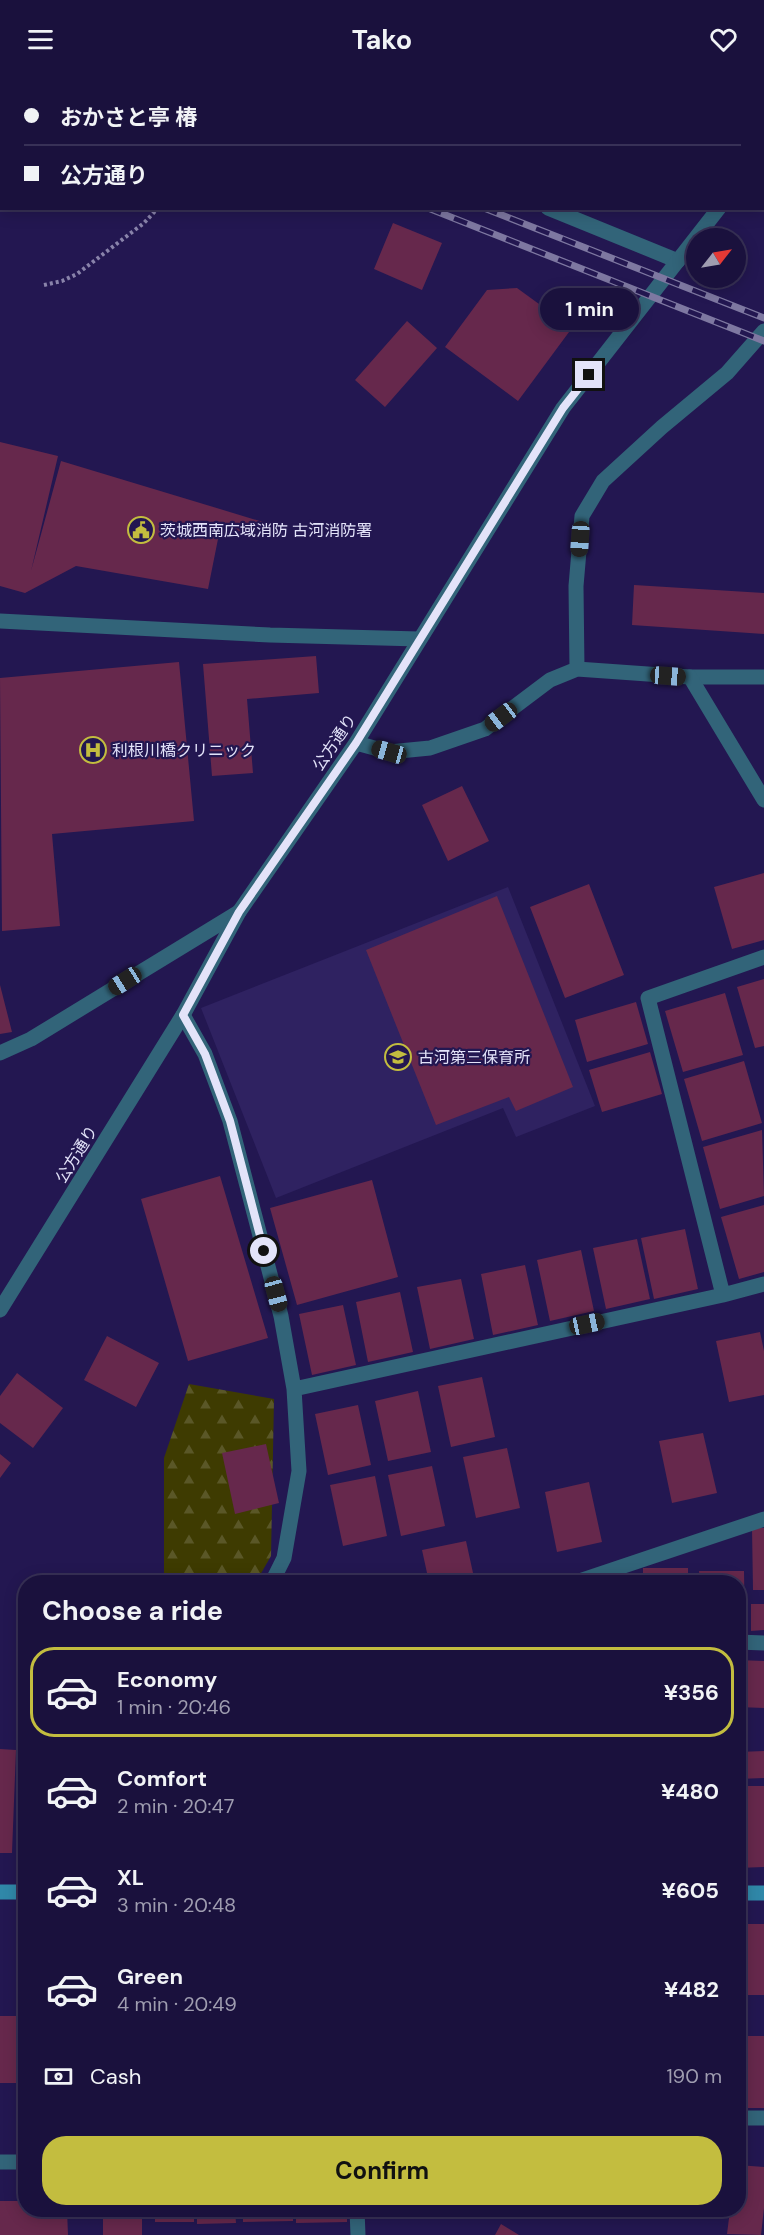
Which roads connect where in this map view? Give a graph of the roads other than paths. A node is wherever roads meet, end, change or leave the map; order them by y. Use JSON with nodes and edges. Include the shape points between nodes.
{"nodes":[{"id":1,"x":553,"y":210,"type":"edge"},
{"id":2,"x":717,"y":210,"type":"edge"},
{"id":3,"x":678,"y":261,"type":"junction"},
{"id":4,"x":764,"y":331,"type":"edge"},
{"id":5,"x":0,"y":621,"type":"edge"},
{"id":6,"x":419,"y":639,"type":"junction"},
{"id":7,"x":577,"y":669,"type":"junction"},
{"id":8,"x":690,"y":677,"type":"junction"},
{"id":9,"x":764,"y":677,"type":"edge"},
{"id":10,"x":356,"y":743,"type":"junction"},
{"id":11,"x":764,"y":800,"type":"edge"},
{"id":12,"x":239,"y":912,"type":"junction"},
{"id":13,"x":764,"y":957,"type":"edge"},
{"id":14,"x":183,"y":1015,"type":"junction"},
{"id":15,"x":0,"y":1053,"type":"edge"},
{"id":16,"x":764,"y":1284,"type":"edge"},
{"id":17,"x":723,"y":1295,"type":"junction"},
{"id":18,"x":0,"y":1311,"type":"edge"},
{"id":19,"x":294,"y":1389,"type":"junction"},
{"id":20,"x":764,"y":1519,"type":"edge"},
{"id":21,"x":276,"y":1575,"type":"edge"},
{"id":22,"x":597,"y":1575,"type":"edge"},
{"id":23,"x":746,"y":1642,"type":"edge"},
{"id":24,"x":764,"y":1643,"type":"edge"},
{"id":25,"x":0,"y":1892,"type":"edge"},
{"id":26,"x":18,"y":1892,"type":"edge"},
{"id":27,"x":746,"y":1893,"type":"edge"},
{"id":28,"x":764,"y":1893,"type":"edge"},
{"id":29,"x":746,"y":2118,"type":"edge"},
{"id":30,"x":764,"y":2118,"type":"edge"},
{"id":31,"x":0,"y":2162,"type":"edge"},
{"id":32,"x":18,"y":2162,"type":"edge"},
{"id":33,"x":357,"y":2217,"type":"edge"},
{"id":34,"x":358,"y":2235,"type":"edge"}],
"edges":[{"from":1,"to":3,"type":"street"},
{"from":2,"to":3,"type":"street","name":"公方通り"},
{"from":3,"to":6,"type":"street","name":"公方通り","via":[[563,408]]},
{"from":4,"to":7,"type":"street","via":[[727,373],[603,481],[582,516],[576,586]]},
{"from":5,"to":6,"type":"street"},
{"from":6,"to":10,"type":"street","name":"公方通り"},
{"from":7,"to":8,"type":"street"},
{"from":7,"to":10,"type":"street","via":[[550,680],[485,729],[430,748],[389,752]]},
{"from":8,"to":9,"type":"street"},
{"from":8,"to":11,"type":"street"},
{"from":10,"to":12,"type":"street","name":"公方通り"},
{"from":12,"to":14,"type":"street","name":"公方通り"},
{"from":12,"to":15,"type":"street","via":[[31,1039]]},
{"from":13,"to":17,"type":"street","via":[[648,998]]},
{"from":14,"to":18,"type":"street","name":"公方通り"},
{"from":14,"to":19,"type":"street","via":[[205,1054],[230,1121],[281,1316]]},
{"from":16,"to":17,"type":"street"},
{"from":17,"to":19,"type":"street"},
{"from":19,"to":21,"type":"street","via":[[299,1471],[284,1558]]},
{"from":20,"to":22,"type":"street"},
{"from":23,"to":24,"type":"street"},
{"from":25,"to":26,"type":"main road"},
{"from":27,"to":28,"type":"main road"},
{"from":29,"to":30,"type":"street"},
{"from":31,"to":32,"type":"street"},
{"from":33,"to":34,"type":"street"}]}
